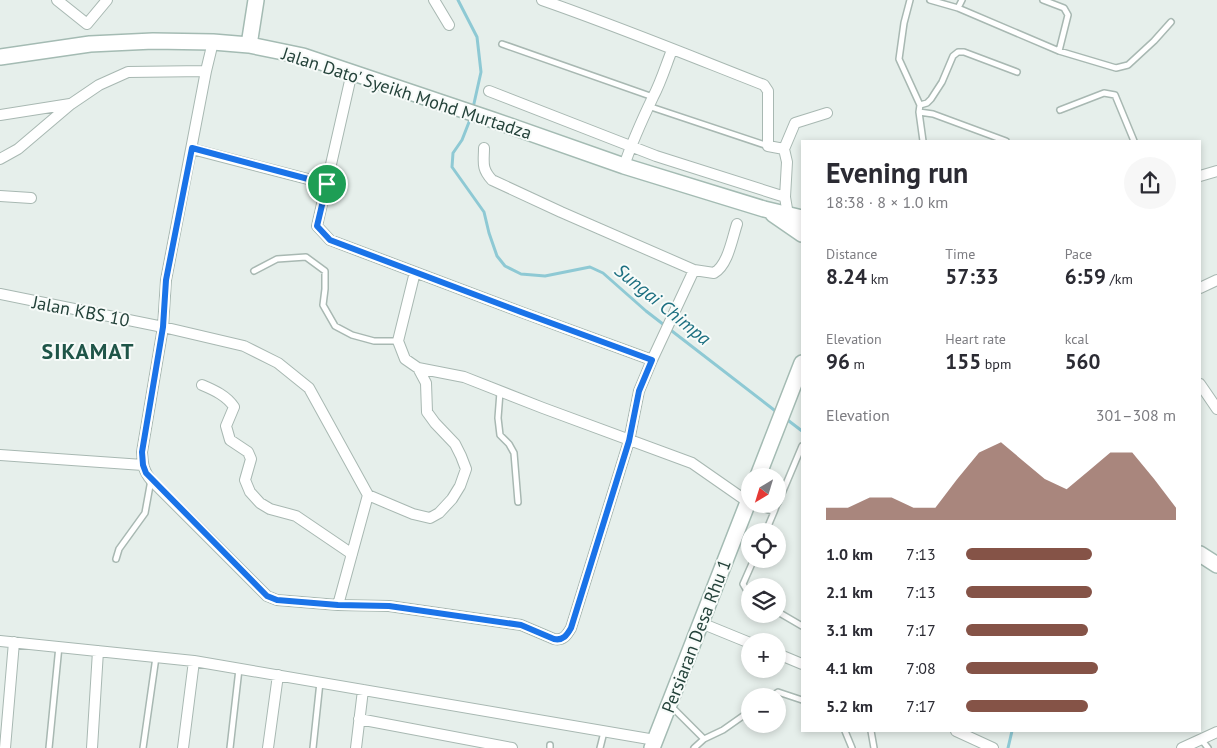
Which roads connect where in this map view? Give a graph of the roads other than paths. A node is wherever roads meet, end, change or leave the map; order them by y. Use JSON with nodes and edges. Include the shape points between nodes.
{"nodes":[{"id":1,"x":57,"y":0,"type":"edge"},
{"id":2,"x":107,"y":0,"type":"edge"},
{"id":3,"x":256,"y":0,"type":"edge"},
{"id":4,"x":434,"y":0,"type":"edge"},
{"id":5,"x":910,"y":0,"type":"edge"},
{"id":6,"x":930,"y":0,"type":"edge"},
{"id":7,"x":962,"y":0,"type":"edge"},
{"id":8,"x":1043,"y":0,"type":"edge"},
{"id":9,"x":546,"y":1,"type":"edge"},
{"id":10,"x":958,"y":8,"type":"junction"},
{"id":11,"x":1170,"y":22,"type":"dead end"},
{"id":12,"x":87,"y":24,"type":"junction"},
{"id":13,"x":449,"y":24,"type":"dead end"},
{"id":14,"x":213,"y":42,"type":"junction"},
{"id":15,"x":90,"y":44,"type":"junction"},
{"id":16,"x":502,"y":44,"type":"dead end"},
{"id":17,"x":249,"y":45,"type":"junction"},
{"id":18,"x":672,"y":50,"type":"junction"},
{"id":19,"x":1059,"y":51,"type":"junction"},
{"id":20,"x":0,"y":57,"type":"edge"},
{"id":21,"x":206,"y":71,"type":"junction"},
{"id":22,"x":352,"y":72,"type":"junction"},
{"id":23,"x":1018,"y":72,"type":"dead end"},
{"id":24,"x":489,"y":91,"type":"dead end"},
{"id":25,"x":653,"y":97,"type":"junction"},
{"id":26,"x":71,"y":104,"type":"junction"},
{"id":27,"x":920,"y":105,"type":"junction"},
{"id":28,"x":648,"y":106,"type":"junction"},
{"id":29,"x":1060,"y":110,"type":"dead end"},
{"id":30,"x":919,"y":112,"type":"junction"},
{"id":31,"x":827,"y":113,"type":"dead end"},
{"id":32,"x":0,"y":115,"type":"edge"},
{"id":33,"x":923,"y":140,"type":"edge"},
{"id":34,"x":1003,"y":140,"type":"edge"},
{"id":35,"x":1134,"y":140,"type":"edge"},
{"id":36,"x":631,"y":146,"type":"junction"},
{"id":37,"x":768,"y":146,"type":"junction"},
{"id":38,"x":192,"y":148,"type":"junction"},
{"id":39,"x":484,"y":148,"type":"dead end"},
{"id":40,"x":784,"y":149,"type":"junction"},
{"id":41,"x":0,"y":159,"type":"edge"},
{"id":42,"x":624,"y":166,"type":"junction"},
{"id":43,"x":1217,"y":171,"type":"edge"},
{"id":44,"x":1201,"y":176,"type":"edge"},
{"id":45,"x":327,"y":184,"type":"junction"},
{"id":46,"x":0,"y":196,"type":"edge"},
{"id":47,"x":785,"y":197,"type":"junction"},
{"id":48,"x":31,"y":198,"type":"dead end"},
{"id":49,"x":764,"y":209,"type":"junction"},
{"id":50,"x":796,"y":217,"type":"edge"},
{"id":51,"x":737,"y":224,"type":"dead end"},
{"id":52,"x":801,"y":233,"type":"edge"},
{"id":53,"x":254,"y":270,"type":"dead end"},
{"id":54,"x":694,"y":270,"type":"junction"},
{"id":55,"x":415,"y":272,"type":"junction"},
{"id":56,"x":1217,"y":280,"type":"edge"},
{"id":57,"x":1201,"y":288,"type":"edge"},
{"id":58,"x":0,"y":294,"type":"edge"},
{"id":59,"x":163,"y":327,"type":"junction"},
{"id":60,"x":398,"y":341,"type":"junction"},
{"id":61,"x":652,"y":360,"type":"junction"},
{"id":62,"x":801,"y":366,"type":"edge"},
{"id":63,"x":418,"y":368,"type":"junction"},
{"id":64,"x":202,"y":385,"type":"dead end"},
{"id":65,"x":1201,"y":385,"type":"edge"},
{"id":66,"x":500,"y":391,"type":"junction"},
{"id":67,"x":1217,"y":409,"type":"edge"},
{"id":68,"x":629,"y":441,"type":"junction"},
{"id":69,"x":801,"y":448,"type":"edge"},
{"id":70,"x":0,"y":455,"type":"edge"},
{"id":71,"x":143,"y":465,"type":"junction"},
{"id":72,"x":761,"y":468,"type":"edge"},
{"id":73,"x":151,"y":480,"type":"junction"},
{"id":74,"x":786,"y":483,"type":"edge"},
{"id":75,"x":368,"y":495,"type":"junction"},
{"id":76,"x":741,"y":495,"type":"edge"},
{"id":77,"x":518,"y":502,"type":"dead end"},
{"id":78,"x":745,"y":513,"type":"edge"},
{"id":79,"x":352,"y":554,"type":"junction"},
{"id":80,"x":1201,"y":555,"type":"edge"},
{"id":81,"x":116,"y":559,"type":"dead end"},
{"id":82,"x":1217,"y":565,"type":"edge"},
{"id":83,"x":338,"y":605,"type":"junction"},
{"id":84,"x":786,"y":617,"type":"edge"},
{"id":85,"x":701,"y":623,"type":"junction"},
{"id":86,"x":801,"y":625,"type":"edge"},
{"id":87,"x":741,"y":639,"type":"edge"},
{"id":88,"x":0,"y":641,"type":"edge"},
{"id":89,"x":14,"y":642,"type":"junction"},
{"id":90,"x":59,"y":646,"type":"junction"},
{"id":91,"x":98,"y":651,"type":"junction"},
{"id":92,"x":156,"y":657,"type":"junction"},
{"id":93,"x":786,"y":657,"type":"edge"},
{"id":94,"x":194,"y":661,"type":"junction"},
{"id":95,"x":801,"y":664,"type":"edge"},
{"id":96,"x":239,"y":668,"type":"junction"},
{"id":97,"x":278,"y":675,"type":"junction"},
{"id":98,"x":320,"y":682,"type":"junction"},
{"id":99,"x":363,"y":690,"type":"junction"},
{"id":100,"x":786,"y":695,"type":"edge"},
{"id":101,"x":801,"y":700,"type":"edge"},
{"id":102,"x":669,"y":704,"type":"junction"},
{"id":103,"x":741,"y":717,"type":"edge"},
{"id":104,"x":359,"y":719,"type":"junction"},
{"id":105,"x":604,"y":731,"type":"junction"},
{"id":106,"x":845,"y":732,"type":"edge"},
{"id":107,"x":871,"y":732,"type":"edge"},
{"id":108,"x":958,"y":732,"type":"edge"},
{"id":109,"x":1217,"y":732,"type":"edge"},
{"id":110,"x":3,"y":734,"type":"edge"},
{"id":111,"x":704,"y":739,"type":"junction"},
{"id":112,"x":1201,"y":739,"type":"junction"},
{"id":113,"x":654,"y":744,"type":"edge"},
{"id":114,"x":989,"y":747,"type":"edge"},
{"id":115,"x":5,"y":748,"type":"edge"},
{"id":116,"x":49,"y":748,"type":"edge"},
{"id":117,"x":92,"y":748,"type":"edge"},
{"id":118,"x":143,"y":748,"type":"edge"},
{"id":119,"x":183,"y":748,"type":"edge"},
{"id":120,"x":230,"y":748,"type":"edge"},
{"id":121,"x":268,"y":748,"type":"edge"},
{"id":122,"x":313,"y":748,"type":"edge"},
{"id":123,"x":356,"y":748,"type":"edge"},
{"id":124,"x":512,"y":748,"type":"edge"},
{"id":125,"x":600,"y":748,"type":"edge"},
{"id":126,"x":694,"y":748,"type":"edge"},
{"id":127,"x":852,"y":748,"type":"edge"},
{"id":128,"x":874,"y":748,"type":"edge"},
{"id":129,"x":1182,"y":748,"type":"edge"},
{"id":130,"x":1208,"y":748,"type":"edge"}],
"edges":[{"from":1,"to":12,"type":"street"},
{"from":2,"to":12,"type":"street"},
{"from":3,"to":17,"type":"main road"},
{"from":4,"to":13,"type":"street"},
{"from":5,"to":27,"type":"lane","via":[[899,60]]},
{"from":6,"to":10,"type":"lane"},
{"from":7,"to":10,"type":"lane"},
{"from":8,"to":19,"type":"lane","via":[[1064,8],[1068,15]]},
{"from":9,"to":18,"type":"street"},
{"from":10,"to":19,"type":"lane"},
{"from":11,"to":19,"type":"lane","via":[[1128,65],[1116,68]]},
{"from":12,"to":15,"type":"street"},
{"from":14,"to":15,"type":"main road","name":"Jalan Dato' Syeikh Mohd Murtadza"},
{"from":14,"to":17,"type":"main road","name":"Jalan Dato' Syeikh Mohd Murtadza"},
{"from":14,"to":21,"type":"street"},
{"from":15,"to":20,"type":"main road","name":"Jalan Dato' Syeikh Mohd Murtadza"},
{"from":16,"to":25,"type":"lane"},
{"from":17,"to":22,"type":"main road","name":"Jalan Dato' Syeikh Mohd Murtadza","via":[[303,56]]},
{"from":18,"to":25,"type":"street"},
{"from":18,"to":37,"type":"street","via":[[764,85],[768,91]]},
{"from":21,"to":26,"type":"street","via":[[128,72]]},
{"from":21,"to":38,"type":"street"},
{"from":22,"to":42,"type":"main road","name":"Jalan Dato' Syeikh Mohd Murtadza"},
{"from":22,"to":45,"type":"street"},
{"from":23,"to":27,"type":"lane","via":[[958,52],[931,99]]},
{"from":24,"to":36,"type":"street"},
{"from":25,"to":28,"type":"street"},
{"from":26,"to":32,"type":"street"},
{"from":26,"to":41,"type":"street"},
{"from":27,"to":30,"type":"lane"},
{"from":28,"to":36,"type":"street"},
{"from":28,"to":37,"type":"lane"},
{"from":29,"to":35,"type":"lane","via":[[1104,93],[1115,95]]},
{"from":30,"to":33,"type":"lane"},
{"from":30,"to":34,"type":"lane","via":[[933,114]]},
{"from":31,"to":40,"type":"street","via":[[795,124]]},
{"from":36,"to":42,"type":"street"},
{"from":36,"to":47,"type":"street"},
{"from":37,"to":40,"type":"street"},
{"from":38,"to":45,"type":"street"},
{"from":38,"to":59,"type":"street","via":[[166,280]]},
{"from":39,"to":54,"type":"street","via":[[486,173],[492,180]]},
{"from":40,"to":47,"type":"street","via":[[787,162]]},
{"from":42,"to":49,"type":"main road","name":"Jalan Dato' Syeikh Mohd Murtadza"},
{"from":43,"to":44,"type":"street"},
{"from":45,"to":55,"type":"street","via":[[317,226],[330,240]]},
{"from":46,"to":48,"type":"street"},
{"from":47,"to":50,"type":"street"},
{"from":49,"to":50,"type":"main road","name":"Jalan Dato' Syeikh Mohd Murtadza"},
{"from":49,"to":52,"type":"main road"},
{"from":51,"to":54,"type":"street","via":[[720,270],[714,273]]},
{"from":53,"to":60,"type":"lane","via":[[277,259],[306,257],[325,271],[323,305],[335,326],[352,335]]},
{"from":54,"to":61,"type":"street"},
{"from":55,"to":60,"type":"street"},
{"from":55,"to":61,"type":"street"},
{"from":56,"to":57,"type":"street"},
{"from":58,"to":59,"type":"street","name":"Jalan KBS 10"},
{"from":59,"to":71,"type":"street","via":[[142,452]]},
{"from":59,"to":75,"type":"street","name":"Jalan KBS 10","via":[[244,346],[286,369],[309,388]]},
{"from":60,"to":63,"type":"street","via":[[405,358]]},
{"from":61,"to":68,"type":"street","via":[[639,391]]},
{"from":62,"to":72,"type":"main road"},
{"from":63,"to":66,"type":"street","via":[[464,377]]},
{"from":63,"to":75,"type":"street","via":[[426,383],[427,412],[456,444],[466,469],[460,486],[439,514],[430,518]]},
{"from":64,"to":79,"type":"street","via":[[216,391],[234,407],[226,426],[230,440],[248,452],[251,459],[245,480],[250,492],[260,503],[296,516]]},
{"from":65,"to":67,"type":"street"},
{"from":66,"to":68,"type":"street"},
{"from":66,"to":77,"type":"lane","via":[[500,435],[514,452]]},
{"from":68,"to":76,"type":"street","via":[[692,463]]},
{"from":68,"to":83,"type":"street","via":[[571,628],[563,638],[554,639],[521,625],[389,606]]},
{"from":69,"to":74,"type":"lane"},
{"from":70,"to":71,"type":"street"},
{"from":71,"to":73,"type":"street"},
{"from":73,"to":81,"type":"lane","via":[[145,513],[119,549]]},
{"from":73,"to":83,"type":"street","via":[[267,596],[277,600]]},
{"from":75,"to":79,"type":"street"},
{"from":78,"to":85,"type":"main road","name":"Persiaran Desa Rhu 1"},
{"from":79,"to":83,"type":"street"},
{"from":80,"to":82,"type":"main road"},
{"from":84,"to":86,"type":"lane"},
{"from":85,"to":87,"type":"street"},
{"from":85,"to":102,"type":"main road","name":"Persiaran Desa Rhu 1"},
{"from":88,"to":89,"type":"street"},
{"from":89,"to":90,"type":"street"},
{"from":89,"to":110,"type":"street"},
{"from":90,"to":91,"type":"street"},
{"from":90,"to":116,"type":"lane"},
{"from":91,"to":92,"type":"street"},
{"from":91,"to":117,"type":"street"},
{"from":92,"to":94,"type":"street"},
{"from":92,"to":118,"type":"lane"},
{"from":93,"to":95,"type":"street"},
{"from":94,"to":96,"type":"street"},
{"from":94,"to":119,"type":"street"},
{"from":96,"to":97,"type":"street"},
{"from":96,"to":120,"type":"lane"},
{"from":97,"to":98,"type":"street"},
{"from":97,"to":121,"type":"street"},
{"from":98,"to":99,"type":"street"},
{"from":98,"to":122,"type":"lane"},
{"from":99,"to":104,"type":"street"},
{"from":99,"to":105,"type":"street"},
{"from":100,"to":101,"type":"lane"},
{"from":102,"to":111,"type":"lane"},
{"from":102,"to":113,"type":"main road","name":"Persiaran Desa Rhu 1"},
{"from":103,"to":111,"type":"lane"},
{"from":104,"to":123,"type":"street"},
{"from":104,"to":124,"type":"street"},
{"from":105,"to":113,"type":"street"},
{"from":105,"to":125,"type":"lane"},
{"from":106,"to":127,"type":"lane"},
{"from":107,"to":128,"type":"lane"},
{"from":108,"to":114,"type":"street"},
{"from":109,"to":112,"type":"street"},
{"from":110,"to":115,"type":"street"},
{"from":111,"to":126,"type":"lane"},
{"from":112,"to":129,"type":"street"},
{"from":112,"to":130,"type":"lane"}]}
